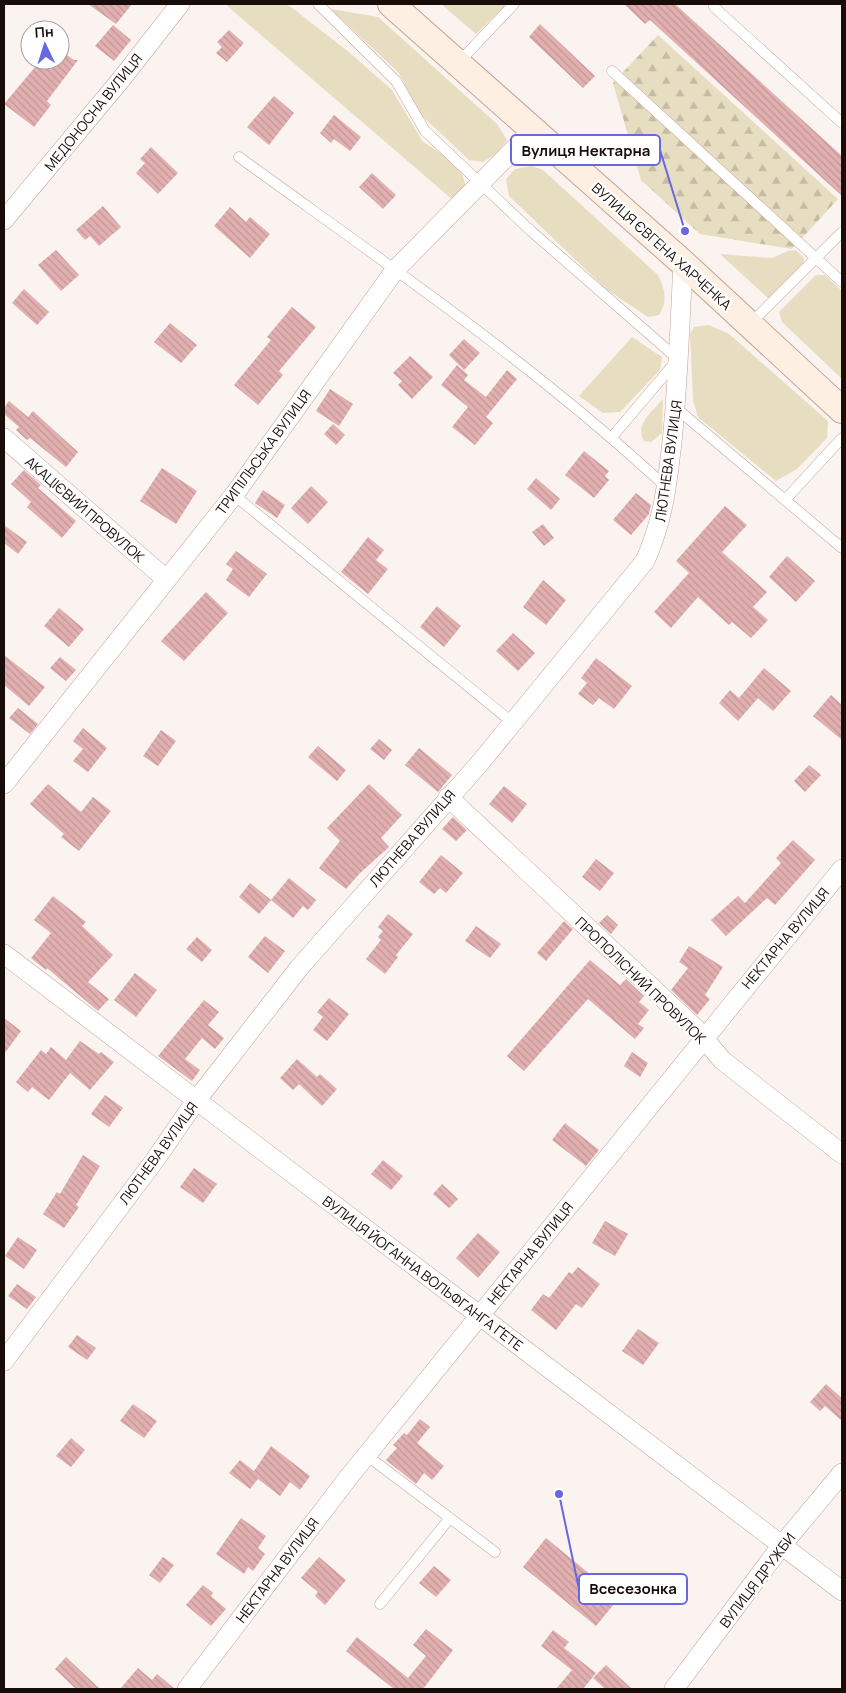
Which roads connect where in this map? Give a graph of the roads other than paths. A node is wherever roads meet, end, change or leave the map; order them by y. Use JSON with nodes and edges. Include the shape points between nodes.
{"nodes":[{"id":1,"x":180,"y":4,"type":"edge"},
{"id":2,"x":318,"y":4,"type":"edge"},
{"id":3,"x":392,"y":4,"type":"edge"},
{"id":4,"x":514,"y":4,"type":"edge"},
{"id":5,"x":714,"y":4,"type":"edge"},
{"id":6,"x":458,"y":64,"type":"junction"},
{"id":7,"x":612,"y":71,"type":"dead end"},
{"id":8,"x":842,"y":123,"type":"edge"},
{"id":9,"x":532,"y":131,"type":"junction"},
{"id":10,"x":239,"y":157,"type":"dead end"},
{"id":11,"x":480,"y":184,"type":"junction"},
{"id":12,"x":4,"y":220,"type":"edge"},
{"id":13,"x":842,"y":232,"type":"edge"},
{"id":14,"x":816,"y":258,"type":"junction"},
{"id":15,"x":683,"y":263,"type":"junction"},
{"id":16,"x":395,"y":270,"type":"junction"},
{"id":17,"x":842,"y":282,"type":"edge"},
{"id":18,"x":750,"y":325,"type":"junction"},
{"id":19,"x":678,"y":359,"type":"junction"},
{"id":20,"x":676,"y":408,"type":"junction"},
{"id":21,"x":842,"y":410,"type":"edge"},
{"id":22,"x":612,"y":437,"type":"junction"},
{"id":23,"x":4,"y":438,"type":"edge"},
{"id":24,"x":842,"y":438,"type":"edge"},
{"id":25,"x":667,"y":488,"type":"junction"},
{"id":26,"x":234,"y":495,"type":"junction"},
{"id":27,"x":785,"y":500,"type":"junction"},
{"id":28,"x":842,"y":548,"type":"edge"},
{"id":29,"x":167,"y":580,"type":"junction"},
{"id":30,"x":513,"y":723,"type":"junction"},
{"id":31,"x":4,"y":784,"type":"edge"},
{"id":32,"x":448,"y":797,"type":"junction"},
{"id":33,"x":842,"y":869,"type":"edge"},
{"id":34,"x":4,"y":954,"type":"edge"},
{"id":35,"x":702,"y":1039,"type":"junction"},
{"id":36,"x":195,"y":1102,"type":"junction"},
{"id":37,"x":842,"y":1154,"type":"edge"},
{"id":38,"x":480,"y":1316,"type":"junction"},
{"id":39,"x":4,"y":1361,"type":"edge"},
{"id":40,"x":366,"y":1456,"type":"junction"},
{"id":41,"x":842,"y":1473,"type":"edge"},
{"id":42,"x":450,"y":1518,"type":"junction"},
{"id":43,"x":782,"y":1545,"type":"junction"},
{"id":44,"x":495,"y":1552,"type":"dead end"},
{"id":45,"x":842,"y":1591,"type":"edge"},
{"id":46,"x":380,"y":1604,"type":"dead end"},
{"id":47,"x":187,"y":1689,"type":"edge"},
{"id":48,"x":674,"y":1689,"type":"edge"}],
"edges":[{"from":1,"to":12,"type":"street","name":"МЕДОНОСНА ВУЛИЦЯ"},
{"from":2,"to":11,"type":"lane","via":[[396,81],[426,131]]},
{"from":3,"to":6,"type":"main road","name":"ВУЛИЦЯ ЄВГЕНА ХАРЧЕНКА"},
{"from":4,"to":6,"type":"lane"},
{"from":5,"to":8,"type":"lane","via":[[714,8]]},
{"from":6,"to":9,"type":"main road","name":"ВУЛИЦЯ ЄВГЕНА ХАРЧЕНКА"},
{"from":7,"to":14,"type":"lane"},
{"from":9,"to":11,"type":"street","name":"ТРИПІЛЬСЬКА ВУЛИЦЯ"},
{"from":9,"to":15,"type":"main road","name":"ВУЛИЦЯ ЄВГЕНА ХАРЧЕНКА"},
{"from":10,"to":16,"type":"lane"},
{"from":11,"to":16,"type":"street","name":"ТРИПІЛЬСЬКА ВУЛИЦЯ"},
{"from":11,"to":19,"type":"lane"},
{"from":13,"to":14,"type":"lane"},
{"from":14,"to":17,"type":"lane"},
{"from":14,"to":18,"type":"lane"},
{"from":15,"to":18,"type":"main road","name":"ВУЛИЦЯ ЄВГЕНА ХАРЧЕНКА"},
{"from":15,"to":19,"type":"street","name":"ЛЮТНЕВА ВУЛИЦЯ"},
{"from":16,"to":22,"type":"lane","via":[[496,343]]},
{"from":16,"to":26,"type":"street","name":"ТРИПІЛЬСЬКА ВУЛИЦЯ"},
{"from":18,"to":21,"type":"main road","name":"ВУЛИЦЯ ЄВГЕНА ХАРЧЕНКА"},
{"from":19,"to":20,"type":"street","name":"ЛЮТНЕВА ВУЛИЦЯ"},
{"from":19,"to":22,"type":"lane"},
{"from":20,"to":25,"type":"street","name":"ЛЮТНЕВА ВУЛИЦЯ"},
{"from":20,"to":27,"type":"lane"},
{"from":22,"to":25,"type":"lane"},
{"from":23,"to":29,"type":"street","name":"АКАЦІЄВИЙ ПРОВУЛОК"},
{"from":24,"to":27,"type":"lane"},
{"from":25,"to":30,"type":"street","name":"ЛЮТНЕВА ВУЛИЦЯ","via":[[656,536],[645,561]]},
{"from":26,"to":29,"type":"street","name":"ТРИПІЛЬСЬКА ВУЛИЦЯ"},
{"from":26,"to":30,"type":"lane"},
{"from":27,"to":28,"type":"lane"},
{"from":29,"to":31,"type":"street","name":"ТРИПІЛЬСЬКА ВУЛИЦЯ"},
{"from":30,"to":32,"type":"street","name":"ЛЮТНЕВА ВУЛИЦЯ"},
{"from":32,"to":35,"type":"street","name":"ПРОПОЛІСНИЙ ПРОВУЛОК","via":[[696,1029]]},
{"from":32,"to":36,"type":"street","name":"ЛЮТНЕВА ВУЛИЦЯ","via":[[299,968]]},
{"from":33,"to":35,"type":"street","name":"НЕКТАРНА ВУЛИЦЯ"},
{"from":34,"to":36,"type":"street","name":"ВУЛИЦЯ ЙОГАННА ВОЛЬФГАНГА ҐЕТЕ"},
{"from":35,"to":37,"type":"street","name":"ПРОПОЛІСНИЙ ПРОВУЛОК","via":[[722,1060]]},
{"from":35,"to":38,"type":"street","name":"НЕКТАРНА ВУЛИЦЯ"},
{"from":36,"to":38,"type":"street","name":"ВУЛИЦЯ ЙОГАННА ВОЛЬФГАНГА ҐЕТЕ"},
{"from":36,"to":39,"type":"street","name":"ЛЮТНЕВА ВУЛИЦЯ"},
{"from":38,"to":40,"type":"street","name":"НЕКТАРНА ВУЛИЦЯ"},
{"from":38,"to":43,"type":"street","name":"ВУЛИЦЯ ЙОГАННА ВОЛЬФГАНГА ҐЕТЕ"},
{"from":40,"to":42,"type":"lane"},
{"from":40,"to":47,"type":"street","name":"НЕКТАРНА ВУЛИЦЯ"},
{"from":41,"to":43,"type":"street","name":"ВУЛИЦЯ ДРУЖБИ"},
{"from":42,"to":44,"type":"lane"},
{"from":42,"to":46,"type":"lane"},
{"from":43,"to":45,"type":"street","name":"ВУЛИЦЯ ЙОГАННА ВОЛЬФГАНГА ҐЕТЕ"},
{"from":43,"to":48,"type":"street","name":"ВУЛИЦЯ ДРУЖБИ"}]}
